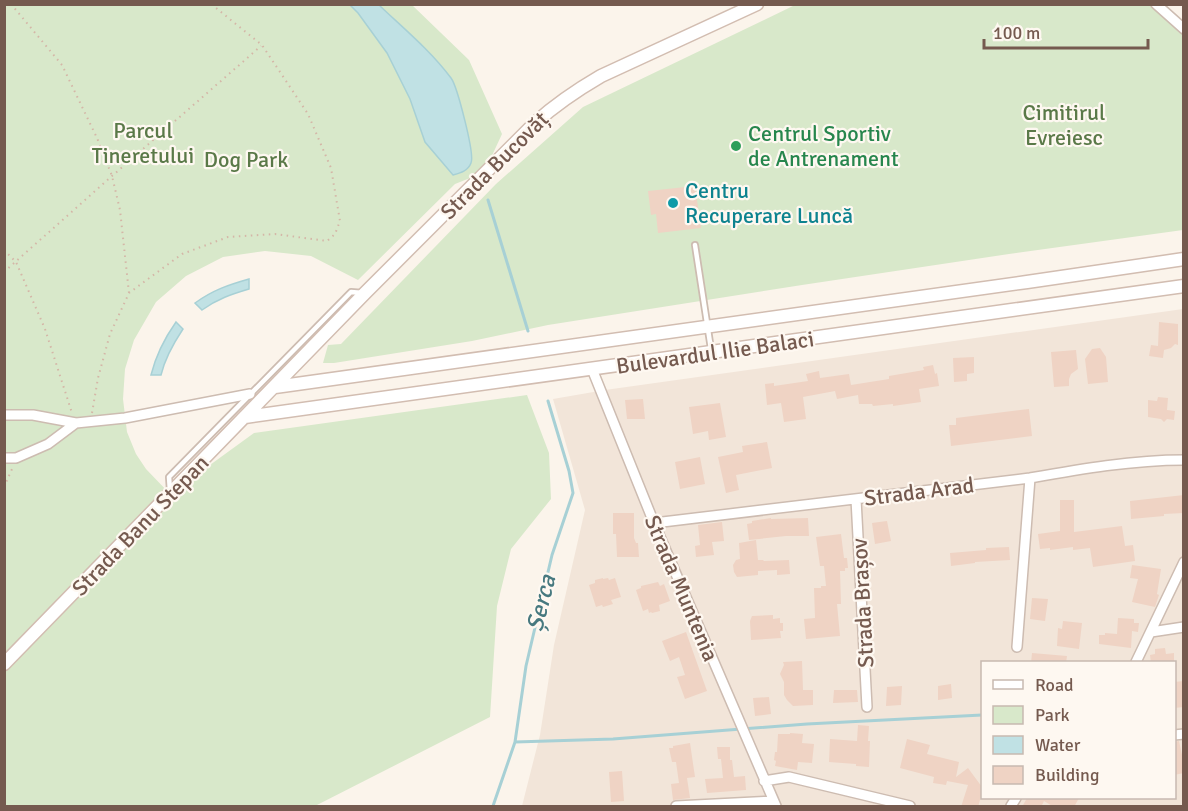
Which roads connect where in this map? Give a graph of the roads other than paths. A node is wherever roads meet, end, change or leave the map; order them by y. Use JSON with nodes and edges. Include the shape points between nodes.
{"nodes":[{"id":1,"x":757,"y":4,"type":"edge"},
{"id":2,"x":1156,"y":4,"type":"edge"},
{"id":3,"x":1184,"y":29,"type":"edge"},
{"id":4,"x":695,"y":245,"type":"dead end"},
{"id":5,"x":1184,"y":259,"type":"edge"},
{"id":6,"x":1184,"y":286,"type":"edge"},
{"id":7,"x":365,"y":293,"type":"junction"},
{"id":8,"x":708,"y":327,"type":"junction"},
{"id":9,"x":712,"y":352,"type":"junction"},
{"id":10,"x":592,"y":369,"type":"junction"},
{"id":11,"x":275,"y":387,"type":"junction"},
{"id":12,"x":250,"y":394,"type":"junction"},
{"id":13,"x":4,"y":415,"type":"edge"},
{"id":14,"x":245,"y":417,"type":"junction"},
{"id":15,"x":76,"y":423,"type":"junction"},
{"id":16,"x":4,"y":458,"type":"edge"},
{"id":17,"x":1184,"y":460,"type":"edge"},
{"id":18,"x":1030,"y":478,"type":"junction"},
{"id":19,"x":170,"y":494,"type":"junction"},
{"id":20,"x":856,"y":499,"type":"junction"},
{"id":21,"x":654,"y":523,"type":"junction"},
{"id":22,"x":1184,"y":562,"type":"edge"},
{"id":23,"x":1184,"y":627,"type":"edge"},
{"id":24,"x":1151,"y":632,"type":"junction"},
{"id":25,"x":1017,"y":647,"type":"dead end"},
{"id":26,"x":1137,"y":661,"type":"edge"},
{"id":27,"x":4,"y":664,"type":"edge"},
{"id":28,"x":867,"y":707,"type":"dead end"},
{"id":29,"x":764,"y":781,"type":"junction"},
{"id":30,"x":775,"y":804,"type":"edge"},
{"id":31,"x":676,"y":807,"type":"edge"},
{"id":32,"x":910,"y":807,"type":"edge"}],
"edges":[{"from":1,"to":7,"type":"main road","name":"Strada Bucovăț","via":[[601,76],[555,105]]},
{"from":2,"to":3,"type":"street"},
{"from":4,"to":8,"type":"lane"},
{"from":5,"to":8,"type":"main road","name":"Bulevardul Ilie Balaci"},
{"from":6,"to":9,"type":"main road","name":"Bulevardul Ilie Balaci"},
{"from":7,"to":11,"type":"main road","name":"Strada Bucovăț"},
{"from":7,"to":12,"type":"lane","via":[[351,292]]},
{"from":8,"to":9,"type":"lane"},
{"from":8,"to":11,"type":"main road","name":"Bulevardul Ilie Balaci"},
{"from":9,"to":10,"type":"main road","name":"Bulevardul Ilie Balaci"},
{"from":10,"to":14,"type":"main road","name":"Bulevardul Ilie Balaci"},
{"from":10,"to":21,"type":"street","name":"Strada Muntenia"},
{"from":11,"to":12,"type":"lane"},
{"from":11,"to":14,"type":"main road","name":"Strada Banu Stepan"},
{"from":12,"to":15,"type":"street","via":[[125,418]]},
{"from":12,"to":19,"type":"lane","via":[[169,477]]},
{"from":13,"to":15,"type":"street"},
{"from":14,"to":19,"type":"main road","name":"Strada Banu Stepan"},
{"from":15,"to":16,"type":"street","via":[[48,444],[16,458]]},
{"from":17,"to":18,"type":"street","name":"Strada Arad"},
{"from":18,"to":20,"type":"street","name":"Strada Arad"},
{"from":18,"to":25,"type":"street"},
{"from":19,"to":27,"type":"main road","name":"Strada Banu Stepan"},
{"from":20,"to":21,"type":"street","name":"Strada Arad"},
{"from":20,"to":28,"type":"street","name":"Strada Brașov"},
{"from":21,"to":29,"type":"street","name":"Strada Muntenia"},
{"from":22,"to":24,"type":"street"},
{"from":23,"to":24,"type":"street"},
{"from":24,"to":26,"type":"street"},
{"from":29,"to":30,"type":"street","name":"Strada Muntenia"},
{"from":29,"to":32,"type":"street","via":[[789,777]]},
{"from":30,"to":31,"type":"street"}]}
